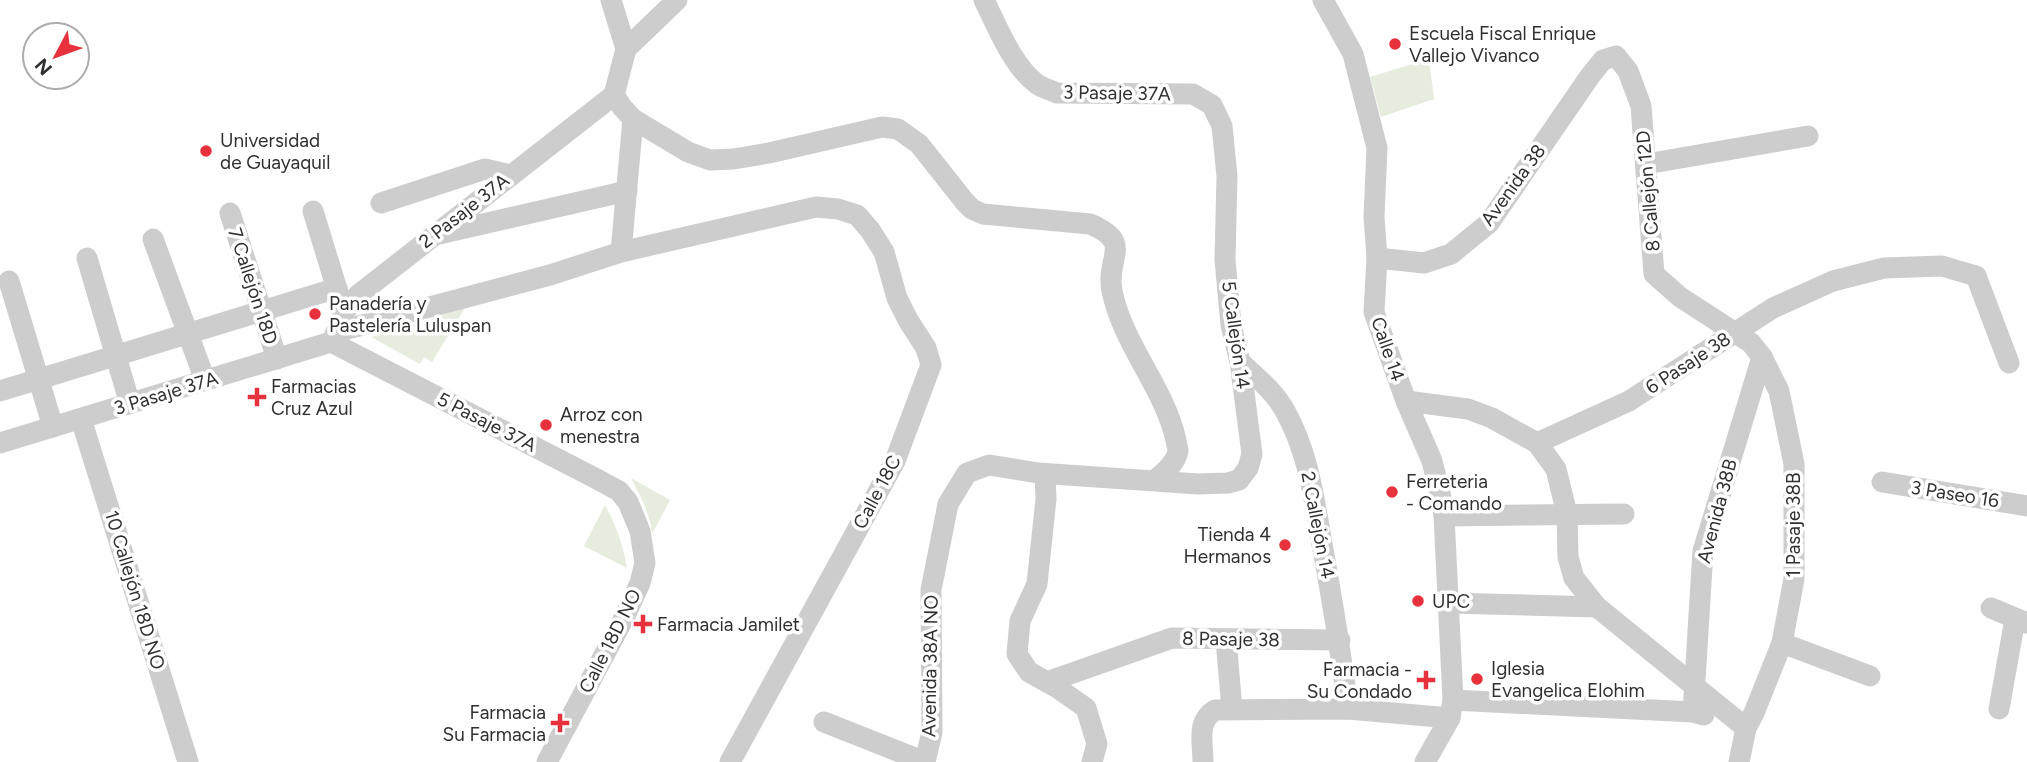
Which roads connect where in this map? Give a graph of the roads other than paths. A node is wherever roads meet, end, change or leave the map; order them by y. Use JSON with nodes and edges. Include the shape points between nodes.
{"nodes":[{"id":1,"x":611,"y":0,"type":"edge"},
{"id":2,"x":677,"y":0,"type":"edge"},
{"id":3,"x":984,"y":0,"type":"edge"},
{"id":4,"x":1323,"y":0,"type":"edge"},
{"id":5,"x":626,"y":49,"type":"junction"},
{"id":6,"x":1616,"y":56,"type":"joint"},
{"id":7,"x":614,"y":95,"type":"junction"},
{"id":8,"x":1213,"y":105,"type":"joint"},
{"id":9,"x":634,"y":119,"type":"junction"},
{"id":10,"x":1808,"y":136,"type":"dead end"},
{"id":11,"x":1646,"y":164,"type":"junction"},
{"id":12,"x":511,"y":175,"type":"junction"},
{"id":13,"x":626,"y":191,"type":"junction"},
{"id":14,"x":381,"y":203,"type":"dead end"},
{"id":15,"x":313,"y":211,"type":"dead end"},
{"id":16,"x":230,"y":212,"type":"dead end"},
{"id":17,"x":857,"y":215,"type":"joint"},
{"id":18,"x":433,"y":235,"type":"junction"},
{"id":19,"x":153,"y":239,"type":"dead end"},
{"id":20,"x":621,"y":252,"type":"junction"},
{"id":21,"x":87,"y":258,"type":"dead end"},
{"id":22,"x":1377,"y":258,"type":"junction"},
{"id":23,"x":9,"y":281,"type":"dead end"},
{"id":24,"x":337,"y":288,"type":"junction"},
{"id":25,"x":262,"y":311,"type":"junction"},
{"id":26,"x":337,"y":328,"type":"junction"},
{"id":27,"x":1734,"y":333,"type":"junction"},
{"id":28,"x":188,"y":334,"type":"junction"},
{"id":29,"x":116,"y":356,"type":"junction"},
{"id":30,"x":1762,"y":357,"type":"junction"},
{"id":31,"x":277,"y":359,"type":"junction"},
{"id":32,"x":1240,"y":362,"type":"junction"},
{"id":33,"x":2009,"y":363,"type":"dead end"},
{"id":34,"x":38,"y":380,"type":"junction"},
{"id":35,"x":205,"y":380,"type":"junction"},
{"id":36,"x":0,"y":391,"type":"edge"},
{"id":37,"x":1406,"y":401,"type":"junction"},
{"id":38,"x":130,"y":404,"type":"junction"},
{"id":39,"x":81,"y":419,"type":"junction"},
{"id":40,"x":53,"y":427,"type":"junction"},
{"id":41,"x":0,"y":443,"type":"edge"},
{"id":42,"x":1537,"y":443,"type":"junction"},
{"id":43,"x":1045,"y":474,"type":"junction"},
{"id":44,"x":1155,"y":480,"type":"junction"},
{"id":45,"x":1882,"y":482,"type":"dead end"},
{"id":46,"x":2027,"y":506,"type":"edge"},
{"id":47,"x":634,"y":513,"type":"joint"},
{"id":48,"x":1567,"y":514,"type":"junction"},
{"id":49,"x":1625,"y":514,"type":"dead end"},
{"id":50,"x":1444,"y":516,"type":"junction"},
{"id":51,"x":1448,"y":603,"type":"junction"},
{"id":52,"x":1597,"y":607,"type":"junction"},
{"id":53,"x":1991,"y":608,"type":"dead end"},
{"id":54,"x":2021,"y":621,"type":"edge"},
{"id":55,"x":1226,"y":640,"type":"junction"},
{"id":56,"x":1340,"y":640,"type":"junction"},
{"id":57,"x":1782,"y":643,"type":"junction"},
{"id":58,"x":1870,"y":677,"type":"dead end"},
{"id":59,"x":1047,"y":681,"type":"junction"},
{"id":60,"x":1696,"y":687,"type":"junction"},
{"id":61,"x":1232,"y":709,"type":"junction"},
{"id":62,"x":1348,"y":709,"type":"junction"},
{"id":63,"x":1452,"y":709,"type":"junction"},
{"id":64,"x":1999,"y":709,"type":"dead end"},
{"id":65,"x":1693,"y":712,"type":"junction"},
{"id":66,"x":824,"y":722,"type":"dead end"},
{"id":67,"x":1746,"y":728,"type":"junction"},
{"id":68,"x":188,"y":762,"type":"edge"},
{"id":69,"x":547,"y":762,"type":"edge"},
{"id":70,"x":730,"y":762,"type":"edge"},
{"id":71,"x":925,"y":762,"type":"edge"},
{"id":72,"x":1092,"y":762,"type":"edge"},
{"id":73,"x":1203,"y":762,"type":"edge"},
{"id":74,"x":1425,"y":762,"type":"edge"},
{"id":75,"x":1738,"y":762,"type":"edge"}],
"edges":[{"from":1,"to":5,"type":"street"},
{"from":2,"to":5,"type":"street"},
{"from":3,"to":8,"type":"street","name":"3 Pasaje 37A","via":[[1008,48],[1037,84],[1057,93],[1193,94]]},
{"from":4,"to":22,"type":"street","name":"Calle 14","via":[[1353,54],[1377,148]]},
{"from":5,"to":7,"type":"street"},
{"from":6,"to":11,"type":"street","name":"8 Callejón 12D","via":[[1628,71],[1641,106]]},
{"from":6,"to":22,"type":"street","name":"Avenida 38","via":[[1603,60],[1590,76],[1489,223],[1451,254],[1424,263]]},
{"from":7,"to":9,"type":"street"},
{"from":7,"to":12,"type":"street","name":"2 Pasaje 37A"},
{"from":8,"to":32,"type":"street","name":"5 Callejón 14","via":[[1222,126],[1227,176],[1226,260],[1231,325]]},
{"from":9,"to":13,"type":"street"},
{"from":9,"to":44,"type":"street","via":[[710,160],[769,153],[882,127],[898,129],[919,144],[972,209],[983,214],[1090,224],[1104,230],[1116,248],[1112,290],[1122,324],[1166,410],[1178,450],[1169,469]]},
{"from":10,"to":11,"type":"street"},
{"from":11,"to":27,"type":"street","name":"8 Callejón 12D","via":[[1654,274],[1680,298]]},
{"from":12,"to":14,"type":"street","via":[[485,169]]},
{"from":12,"to":18,"type":"street","name":"2 Pasaje 37A"},
{"from":13,"to":18,"type":"street"},
{"from":13,"to":20,"type":"street"},
{"from":15,"to":24,"type":"street"},
{"from":16,"to":25,"type":"street","name":"7 Callejón 18D"},
{"from":17,"to":20,"type":"street","name":"3 Pasaje 37A","via":[[816,208]]},
{"from":17,"to":70,"type":"street","name":"Calle 18C","via":[[884,252],[897,298],[931,365],[895,461]]},
{"from":18,"to":26,"type":"street","name":"2 Pasaje 37A","via":[[358,295]]},
{"from":19,"to":28,"type":"street"},
{"from":20,"to":26,"type":"street","name":"3 Pasaje 37A","via":[[550,275]]},
{"from":21,"to":29,"type":"street"},
{"from":22,"to":37,"type":"street","name":"Calle 14","via":[[1374,312]]},
{"from":23,"to":34,"type":"street"},
{"from":24,"to":25,"type":"street"},
{"from":24,"to":26,"type":"street"},
{"from":25,"to":28,"type":"street"},
{"from":25,"to":31,"type":"street","name":"7 Callejón 18D"},
{"from":26,"to":31,"type":"street","name":"3 Pasaje 37A"},
{"from":26,"to":47,"type":"street","name":"5 Pasaje 37A","via":[[619,491]]},
{"from":27,"to":30,"type":"street","name":"1 Pasaje 38B"},
{"from":27,"to":33,"type":"street","name":"6 Pasaje 38","via":[[1773,308],[1833,281],[1884,268],[1942,266],[1976,276]]},
{"from":27,"to":42,"type":"street","name":"6 Pasaje 38","via":[[1629,401]]},
{"from":28,"to":29,"type":"street"},
{"from":28,"to":35,"type":"street"},
{"from":29,"to":34,"type":"street"},
{"from":29,"to":38,"type":"street"},
{"from":30,"to":57,"type":"street","name":"1 Pasaje 38B","via":[[1779,391],[1794,464],[1794,579]]},
{"from":30,"to":60,"type":"street","name":"Avenida 38B","via":[[1703,551]]},
{"from":31,"to":35,"type":"street","name":"3 Pasaje 37A"},
{"from":32,"to":44,"type":"street","name":"5 Callejón 14","via":[[1252,454],[1248,468],[1239,480],[1228,483]]},
{"from":32,"to":56,"type":"street","name":"2 Callejón 14","via":[[1266,386],[1298,437]]},
{"from":34,"to":36,"type":"street"},
{"from":34,"to":40,"type":"street"},
{"from":35,"to":38,"type":"street","name":"3 Pasaje 37A"},
{"from":37,"to":42,"type":"street","via":[[1468,409]]},
{"from":37,"to":50,"type":"street","name":"Calle 14","via":[[1432,461]]},
{"from":38,"to":39,"type":"street","name":"3 Pasaje 37A"},
{"from":39,"to":40,"type":"street","name":"3 Pasaje 37A"},
{"from":39,"to":68,"type":"street","name":"10 Callejón 18D NO"},
{"from":40,"to":41,"type":"street","name":"3 Pasaje 37A"},
{"from":42,"to":48,"type":"street","via":[[1556,469]]},
{"from":43,"to":44,"type":"street","name":"Avenida 38A NO"},
{"from":43,"to":59,"type":"street","via":[[1037,584],[1020,621],[1017,654],[1029,671]]},
{"from":43,"to":71,"type":"street","name":"Avenida 38A NO","via":[[989,465],[967,473],[948,504],[931,590],[932,732]]},
{"from":45,"to":46,"type":"street","name":"3 Paseo 16"},
{"from":47,"to":69,"type":"street","name":"Calle 18D NO","via":[[645,563],[640,583]]},
{"from":48,"to":49,"type":"street"},
{"from":48,"to":50,"type":"street"},
{"from":48,"to":52,"type":"street","via":[[1568,557],[1574,578]]},
{"from":50,"to":51,"type":"street","name":"Calle 14"},
{"from":51,"to":52,"type":"street"},
{"from":51,"to":63,"type":"street","name":"Calle 14"},
{"from":52,"to":60,"type":"street"},
{"from":53,"to":54,"type":"street"},
{"from":54,"to":64,"type":"street"},
{"from":55,"to":56,"type":"street","name":"8 Pasaje 38"},
{"from":55,"to":59,"type":"street","name":"8 Pasaje 38","via":[[1172,638]]},
{"from":55,"to":61,"type":"street"},
{"from":56,"to":62,"type":"street","name":"2 Callejón 14"},
{"from":57,"to":58,"type":"street"},
{"from":57,"to":67,"type":"street","name":"1 Pasaje 38B"},
{"from":59,"to":72,"type":"street","via":[[1086,708],[1097,744]]},
{"from":60,"to":65,"type":"street","name":"Avenida 38B"},
{"from":60,"to":67,"type":"street"},
{"from":61,"to":62,"type":"street"},
{"from":61,"to":73,"type":"street","via":[[1215,710],[1202,723]]},
{"from":62,"to":63,"type":"street"},
{"from":63,"to":65,"type":"street"},
{"from":63,"to":74,"type":"street"},
{"from":65,"to":67,"type":"street"},
{"from":66,"to":71,"type":"street"},
{"from":67,"to":75,"type":"street"}]}
